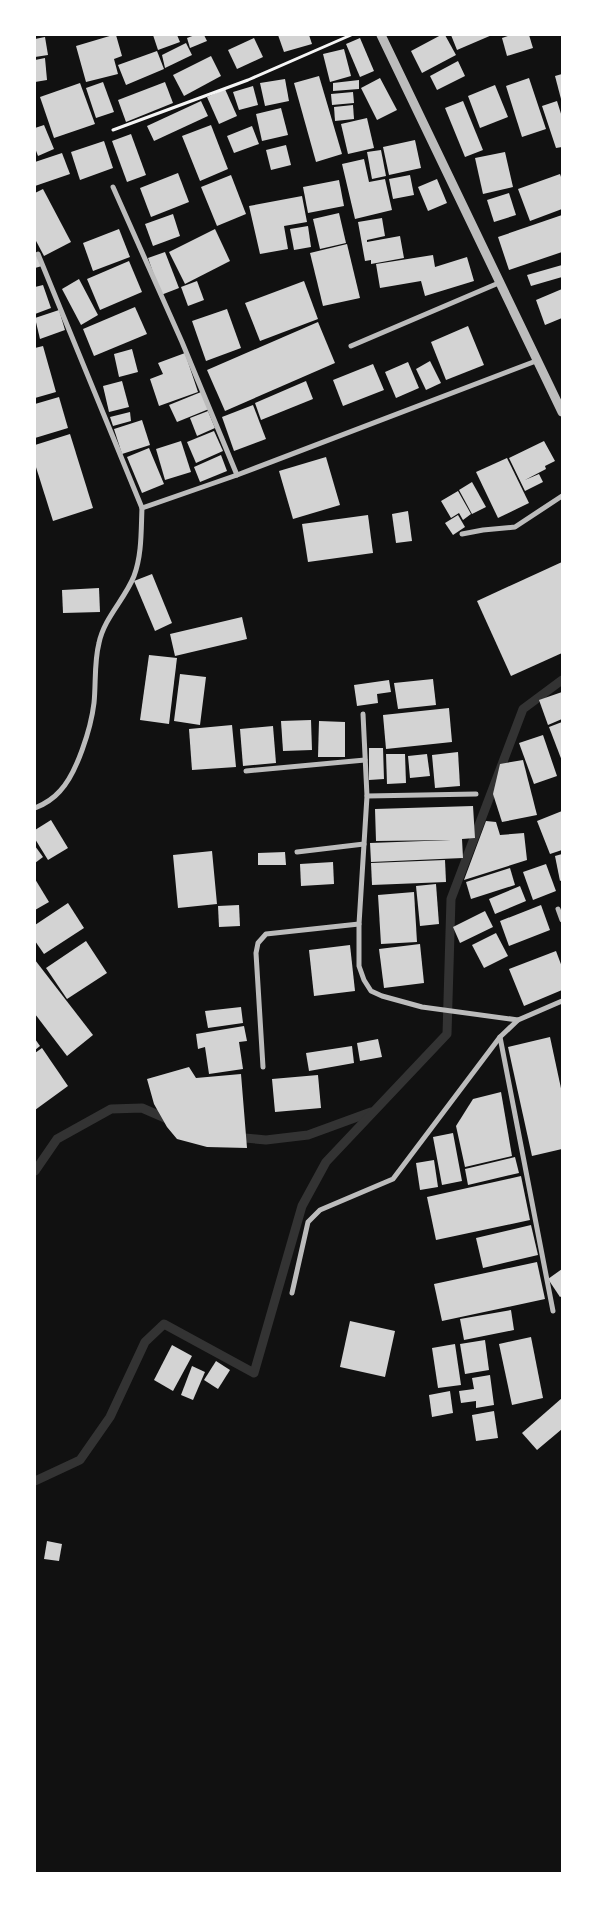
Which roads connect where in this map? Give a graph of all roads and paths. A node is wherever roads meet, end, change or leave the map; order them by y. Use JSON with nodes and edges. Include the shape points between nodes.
{"nodes":[{"id":1,"x":351,"y":35,"type":"edge"},
{"id":2,"x":381,"y":35,"type":"edge"},
{"id":3,"x":113,"y":130,"type":"dead end"},
{"id":4,"x":113,"y":187,"type":"dead end"},
{"id":5,"x":38,"y":254,"type":"dead end"},
{"id":6,"x":501,"y":282,"type":"junction"},
{"id":7,"x":351,"y":346,"type":"dead end"},
{"id":8,"x":536,"y":361,"type":"junction"},
{"id":9,"x":562,"y":412,"type":"edge"},
{"id":10,"x":237,"y":475,"type":"junction"},
{"id":11,"x":562,"y":496,"type":"edge"},
{"id":12,"x":142,"y":508,"type":"junction"},
{"id":13,"x":462,"y":534,"type":"dead end"},
{"id":14,"x":363,"y":714,"type":"dead end"},
{"id":15,"x":365,"y":760,"type":"junction"},
{"id":16,"x":246,"y":772,"type":"dead end"},
{"id":17,"x":476,"y":794,"type":"dead end"},
{"id":18,"x":367,"y":796,"type":"junction"},
{"id":19,"x":35,"y":808,"type":"edge"},
{"id":20,"x":364,"y":844,"type":"junction"},
{"id":21,"x":297,"y":852,"type":"dead end"},
{"id":22,"x":558,"y":909,"type":"dead end"},
{"id":23,"x":562,"y":920,"type":"edge"},
{"id":24,"x":359,"y":924,"type":"junction"},
{"id":25,"x":562,"y":1001,"type":"edge"},
{"id":26,"x":518,"y":1020,"type":"junction"},
{"id":27,"x":500,"y":1037,"type":"junction"},
{"id":28,"x":263,"y":1067,"type":"dead end"},
{"id":29,"x":292,"y":1293,"type":"dead end"},
{"id":30,"x":553,"y":1310,"type":"dead end"}],
"edges":[{"from":1,"to":3,"type":"path","via":[[248,80]]},
{"from":2,"to":6,"type":"street"},
{"from":4,"to":10,"type":"street"},
{"from":5,"to":12,"type":"street"},
{"from":6,"to":7,"type":"street"},
{"from":6,"to":8,"type":"street"},
{"from":8,"to":9,"type":"street"},
{"from":8,"to":10,"type":"street"},
{"from":10,"to":12,"type":"street"},
{"from":11,"to":13,"type":"street","via":[[515,527]]},
{"from":12,"to":19,"type":"street","via":[[138,564],[99,642],[88,735],[61,790],[48,803]]},
{"from":14,"to":15,"type":"street"},
{"from":15,"to":16,"type":"street"},
{"from":15,"to":18,"type":"street"},
{"from":17,"to":18,"type":"street"},
{"from":18,"to":20,"type":"street"},
{"from":20,"to":21,"type":"street"},
{"from":20,"to":24,"type":"street"},
{"from":22,"to":23,"type":"street"},
{"from":24,"to":26,"type":"street","via":[[359,966],[371,991],[422,1007]]},
{"from":24,"to":28,"type":"street","via":[[262,937],[256,953]]},
{"from":25,"to":26,"type":"street"},
{"from":26,"to":27,"type":"street"},
{"from":27,"to":29,"type":"street","via":[[393,1179],[320,1210],[308,1222]]},
{"from":27,"to":30,"type":"street"}]}
